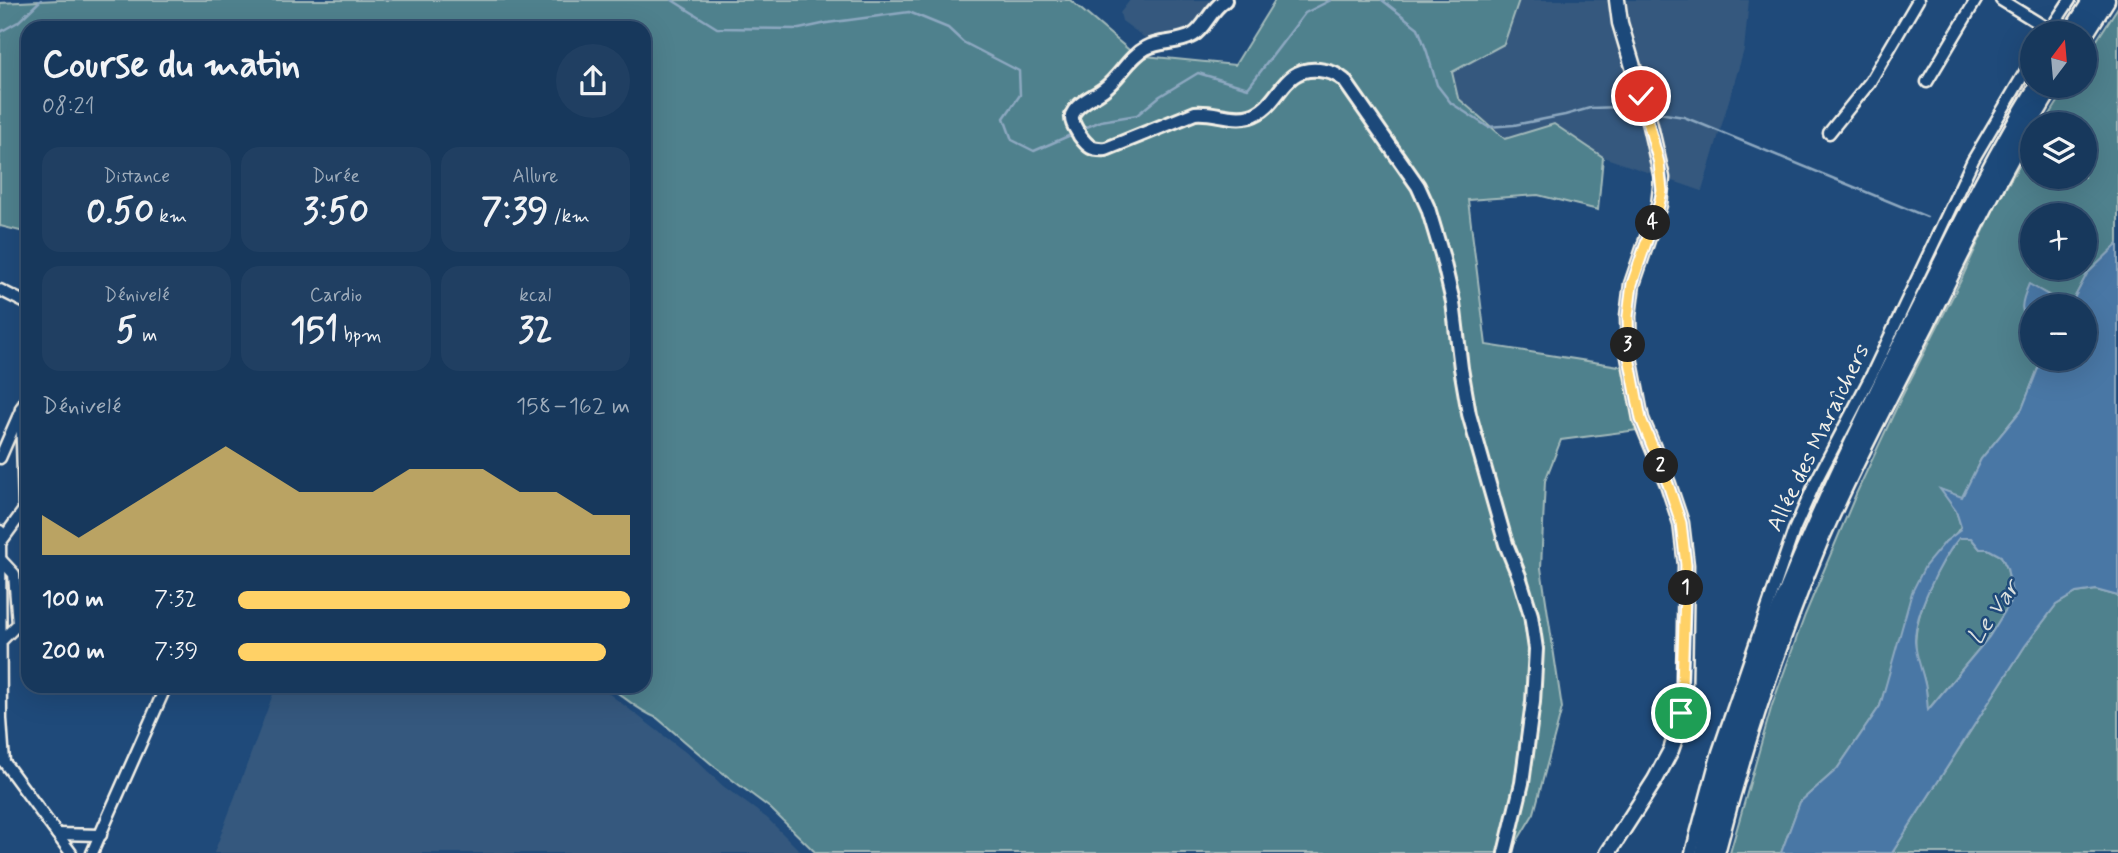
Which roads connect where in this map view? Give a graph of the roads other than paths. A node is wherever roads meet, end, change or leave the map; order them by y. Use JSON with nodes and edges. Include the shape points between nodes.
{"nodes":[{"id":1,"x":1225,"y":0,"type":"edge"},
{"id":2,"x":1617,"y":0,"type":"edge"},
{"id":3,"x":1918,"y":0,"type":"edge"},
{"id":4,"x":1976,"y":0,"type":"edge"},
{"id":5,"x":2001,"y":0,"type":"edge"},
{"id":6,"x":2070,"y":0,"type":"edge"},
{"id":7,"x":2092,"y":0,"type":"edge"},
{"id":8,"x":2106,"y":0,"type":"edge"},
{"id":9,"x":2032,"y":21,"type":"edge"},
{"id":10,"x":2056,"y":21,"type":"edge"},
{"id":11,"x":2079,"y":21,"type":"edge"},
{"id":12,"x":2093,"y":21,"type":"edge"},
{"id":13,"x":2020,"y":80,"type":"edge"},
{"id":14,"x":1927,"y":82,"type":"dead end"},
{"id":15,"x":2031,"y":98,"type":"edge"},
{"id":16,"x":2045,"y":98,"type":"edge"},
{"id":17,"x":1829,"y":133,"type":"dead end"},
{"id":18,"x":0,"y":290,"type":"edge"},
{"id":19,"x":21,"y":300,"type":"edge"},
{"id":20,"x":21,"y":408,"type":"edge"},
{"id":21,"x":0,"y":458,"type":"edge"},
{"id":22,"x":21,"y":514,"type":"edge"},
{"id":23,"x":0,"y":531,"type":"edge"},
{"id":24,"x":0,"y":543,"type":"edge"},
{"id":25,"x":0,"y":559,"type":"edge"},
{"id":26,"x":1,"y":641,"type":"edge"},
{"id":27,"x":163,"y":693,"type":"edge"},
{"id":28,"x":57,"y":834,"type":"junction"},
{"id":29,"x":101,"y":835,"type":"junction"},
{"id":30,"x":71,"y":853,"type":"edge"},
{"id":31,"x":92,"y":853,"type":"edge"},
{"id":32,"x":1505,"y":853,"type":"edge"},
{"id":33,"x":1608,"y":853,"type":"edge"},
{"id":34,"x":1691,"y":853,"type":"edge"},
{"id":35,"x":1704,"y":853,"type":"edge"},
{"id":36,"x":1716,"y":853,"type":"edge"}],
"edges":[{"from":1,"to":32,"type":"street","via":[[1195,34],[1139,53],[1106,88],[1077,108],[1073,123],[1087,146],[1097,150],[1195,113],[1250,116],[1269,103],[1293,75],[1316,70],[1344,80],[1418,186],[1436,232],[1453,302],[1469,414],[1534,631],[1533,702],[1522,783]]},
{"from":2,"to":33,"type":"main road","via":[[1659,163],[1662,191],[1632,284],[1629,357],[1641,419],[1675,501],[1686,565],[1680,722],[1655,780]]},
{"from":3,"to":17,"type":"street","via":[[1870,82]]},
{"from":4,"to":14,"type":"street"},
{"from":5,"to":9,"type":"street"},
{"from":6,"to":10,"type":"street"},
{"from":7,"to":11,"type":"highway"},
{"from":8,"to":12,"type":"highway"},
{"from":13,"to":34,"type":"street","name":"Allée des Maraîchers","via":[[1973,160],[1794,530],[1726,728]]},
{"from":15,"to":35,"type":"highway","via":[[1974,200],[1807,540],[1755,673]]},
{"from":16,"to":36,"type":"highway","via":[[1985,204],[1819,542],[1767,677]]},
{"from":18,"to":19,"type":"street"},
{"from":20,"to":21,"type":"street"},
{"from":22,"to":24,"type":"street"},
{"from":23,"to":24,"type":"street"},
{"from":24,"to":25,"type":"street"},
{"from":25,"to":26,"type":"street"},
{"from":25,"to":26,"type":"street","via":[[15,574],[18,624]]},
{"from":26,"to":28,"type":"street","via":[[4,762]]},
{"from":27,"to":29,"type":"street"},
{"from":28,"to":29,"type":"street"},
{"from":28,"to":30,"type":"street"},
{"from":29,"to":31,"type":"street"}]}
